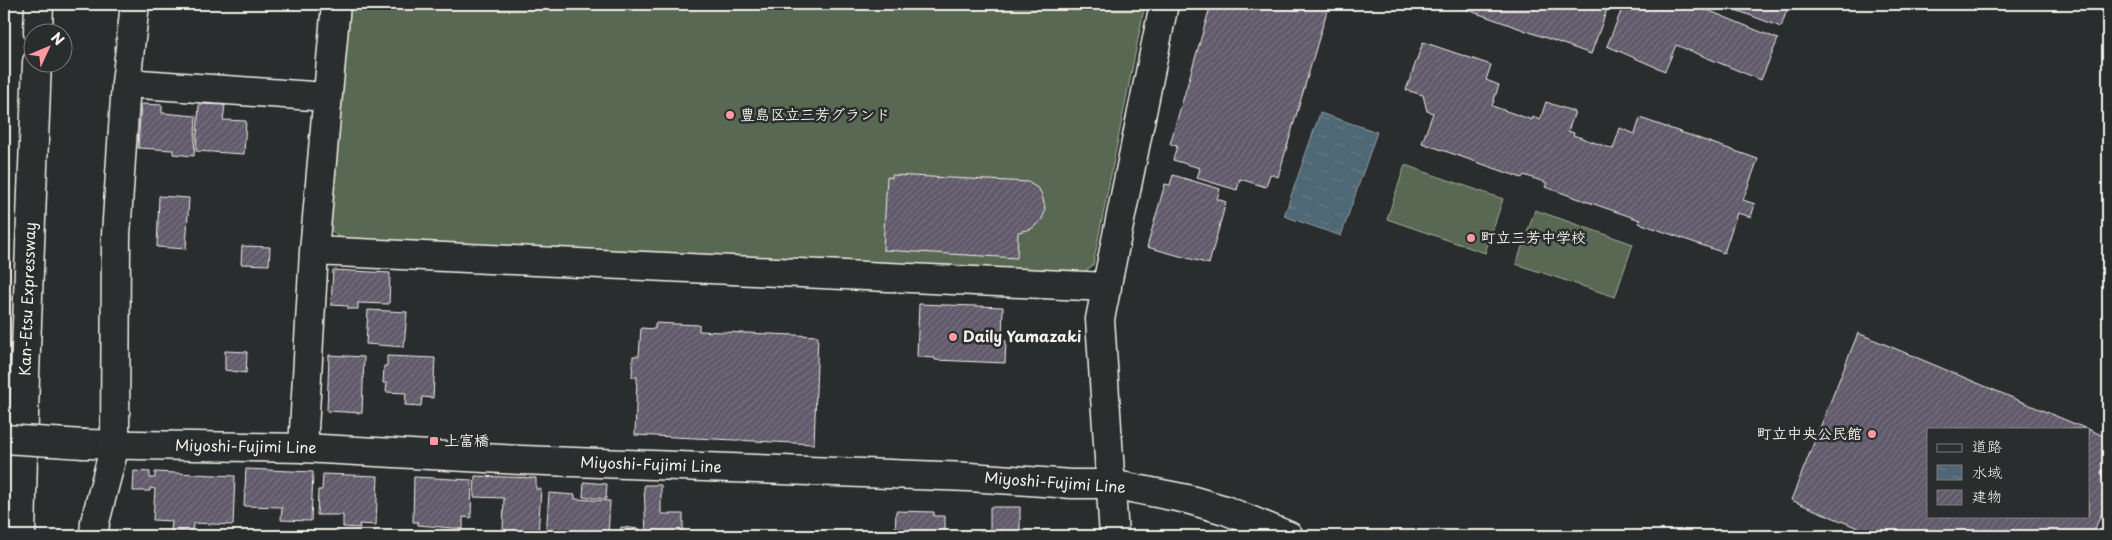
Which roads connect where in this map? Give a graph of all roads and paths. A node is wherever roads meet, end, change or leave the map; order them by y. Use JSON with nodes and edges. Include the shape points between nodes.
{"nodes":[{"id":1,"x":40,"y":4,"type":"edge"},
{"id":2,"x":135,"y":4,"type":"edge"},
{"id":3,"x":336,"y":4,"type":"edge"},
{"id":4,"x":1164,"y":4,"type":"edge"},
{"id":5,"x":39,"y":22,"type":"edge"},
{"id":6,"x":37,"y":72,"type":"edge"},
{"id":7,"x":126,"y":83,"type":"junction"},
{"id":8,"x":327,"y":97,"type":"junction"},
{"id":9,"x":314,"y":252,"type":"junction"},
{"id":10,"x":1107,"y":287,"type":"junction"},
{"id":11,"x":4,"y":439,"type":"edge"},
{"id":12,"x":115,"y":445,"type":"junction"},
{"id":13,"x":303,"y":448,"type":"junction"},
{"id":14,"x":1111,"y":484,"type":"junction"},
{"id":15,"x":21,"y":536,"type":"edge"},
{"id":16,"x":94,"y":536,"type":"edge"},
{"id":17,"x":1114,"y":536,"type":"edge"},
{"id":18,"x":1290,"y":536,"type":"edge"}],
"edges":[{"from":1,"to":5,"type":"main road"},
{"from":2,"to":7,"type":"main road"},
{"from":3,"to":8,"type":"main road"},
{"from":4,"to":10,"type":"main road"},
{"from":6,"to":15,"type":"main road","name":"Kan-Etsu Expressway"},
{"from":7,"to":8,"type":"main road"},
{"from":7,"to":12,"type":"main road","via":[[116,235]]},
{"from":8,"to":9,"type":"main road"},
{"from":9,"to":10,"type":"main road"},
{"from":9,"to":13,"type":"main road"},
{"from":10,"to":14,"type":"main road","via":[[1100,319]]},
{"from":11,"to":12,"type":"main road","name":"Miyoshi-Fujimi Line","bridge":true},
{"from":12,"to":13,"type":"main road","name":"Miyoshi-Fujimi Line"},
{"from":12,"to":16,"type":"main road"},
{"from":13,"to":14,"type":"main road","name":"Miyoshi-Fujimi Line"},
{"from":14,"to":17,"type":"main road"},
{"from":14,"to":18,"type":"main road","name":"Miyoshi-Fujimi Line","via":[[1225,510]]}]}
